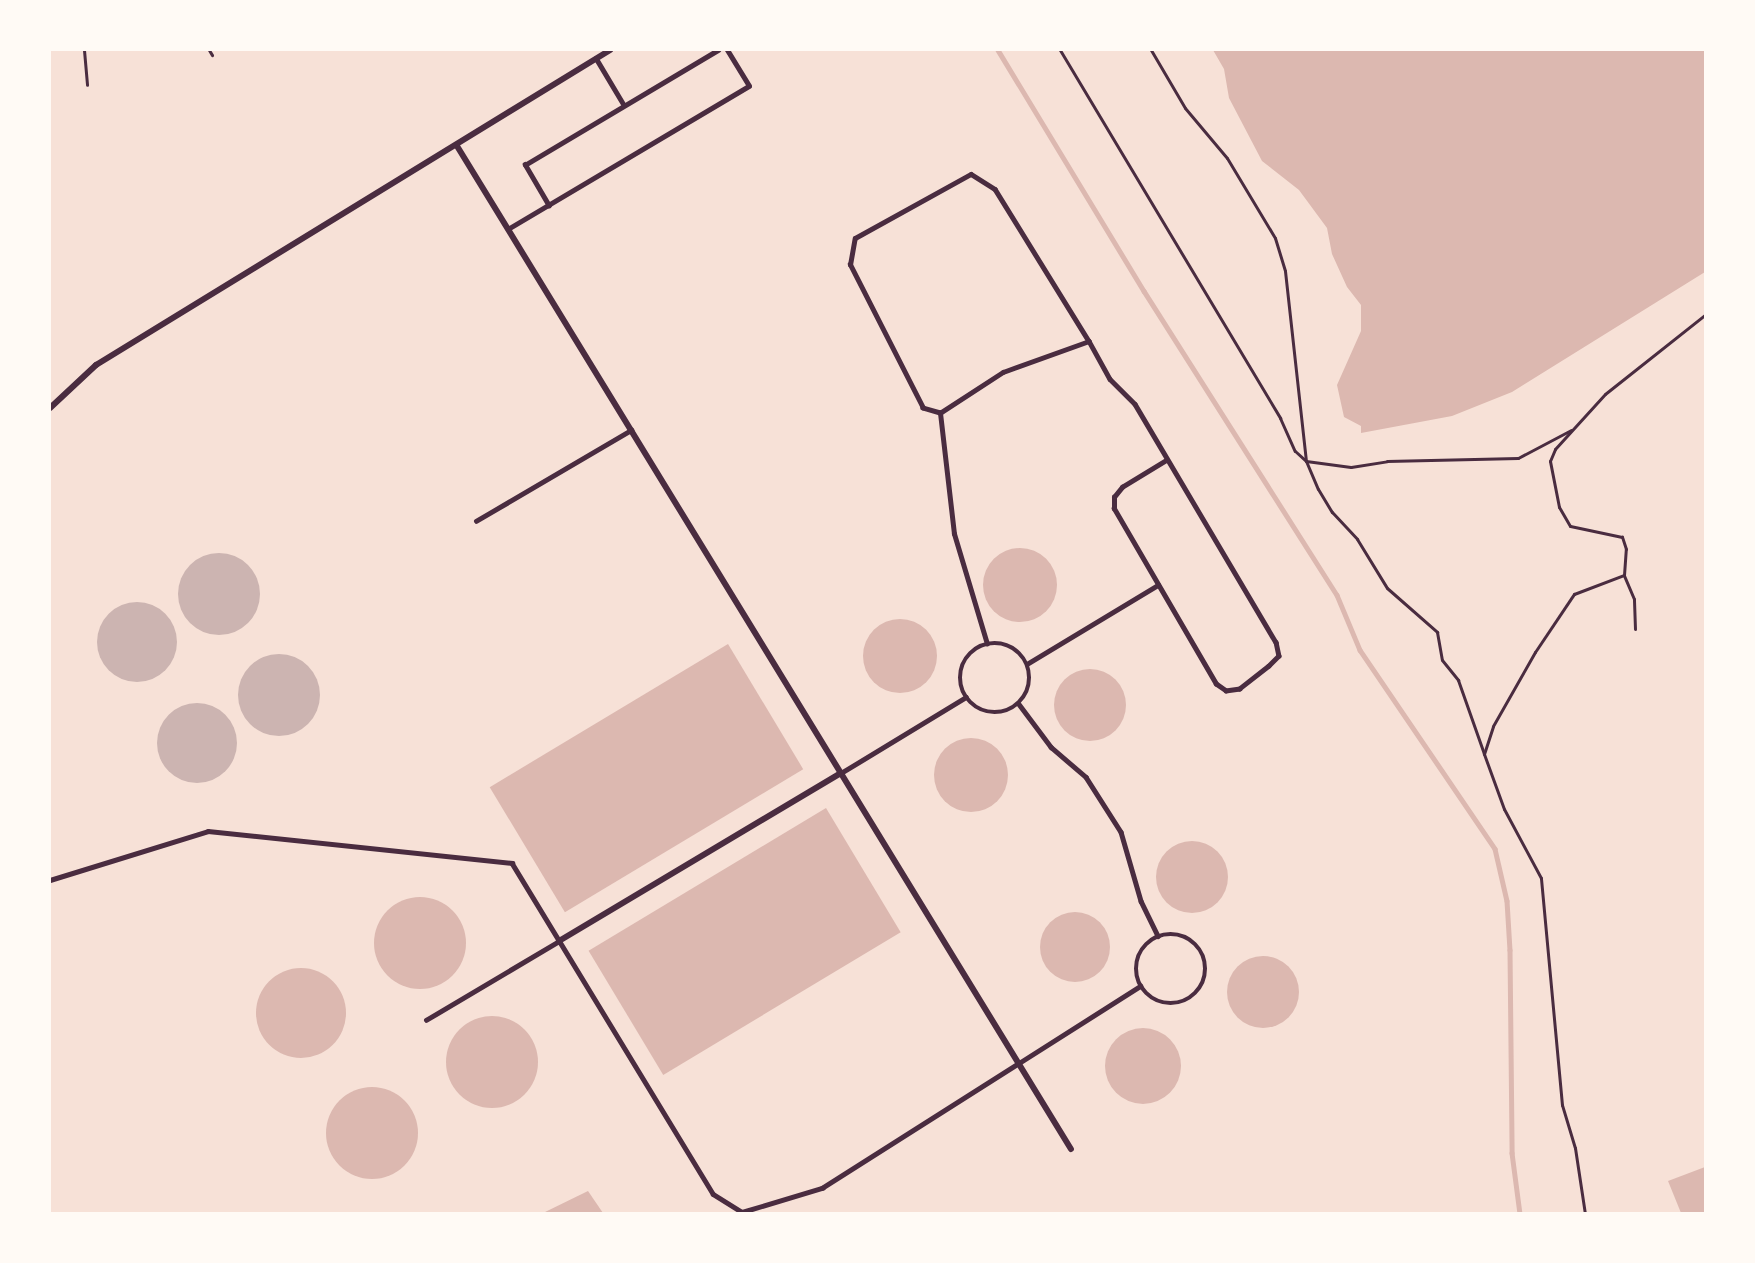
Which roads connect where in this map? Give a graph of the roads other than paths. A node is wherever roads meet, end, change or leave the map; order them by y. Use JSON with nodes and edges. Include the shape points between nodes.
{"nodes":[{"id":1,"x":610,"y":50,"type":"edge"},
{"id":2,"x":718,"y":50,"type":"edge"},
{"id":3,"x":727,"y":50,"type":"edge"},
{"id":4,"x":596,"y":58,"type":"junction"},
{"id":5,"x":624,"y":105,"type":"junction"},
{"id":6,"x":457,"y":146,"type":"junction"},
{"id":7,"x":549,"y":206,"type":"junction"},
{"id":8,"x":508,"y":229,"type":"junction"},
{"id":9,"x":1089,"y":341,"type":"junction"},
{"id":10,"x":50,"y":408,"type":"edge"},
{"id":11,"x":940,"y":413,"type":"junction"},
{"id":12,"x":631,"y":430,"type":"junction"},
{"id":13,"x":1166,"y":460,"type":"junction"},
{"id":14,"x":476,"y":521,"type":"dead end"},
{"id":15,"x":1158,"y":585,"type":"junction"},
{"id":16,"x":987,"y":644,"type":"junction"},
{"id":17,"x":1028,"y":664,"type":"junction"},
{"id":18,"x":966,"y":697,"type":"junction"},
{"id":19,"x":1019,"y":704,"type":"junction"},
{"id":20,"x":841,"y":773,"type":"junction"},
{"id":21,"x":50,"y":880,"type":"edge"},
{"id":22,"x":1158,"y":936,"type":"junction"},
{"id":23,"x":559,"y":941,"type":"junction"},
{"id":24,"x":1140,"y":986,"type":"junction"},
{"id":25,"x":426,"y":1020,"type":"dead end"},
{"id":26,"x":1017,"y":1061,"type":"junction"},
{"id":27,"x":1071,"y":1149,"type":"dead end"}],
"edges":[{"from":1,"to":4,"type":"street"},
{"from":2,"to":5,"type":"lane"},
{"from":3,"to":7,"type":"lane","via":[[749,86]]},
{"from":4,"to":5,"type":"lane"},
{"from":4,"to":6,"type":"street"},
{"from":5,"to":7,"type":"lane","via":[[525,165]]},
{"from":6,"to":8,"type":"street"},
{"from":6,"to":10,"type":"street","via":[[96,365]]},
{"from":7,"to":8,"type":"lane"},
{"from":8,"to":12,"type":"street"},
{"from":9,"to":11,"type":"lane","via":[[1003,372]]},
{"from":9,"to":11,"type":"lane","via":[[995,189],[971,174],[855,238],[850,265],[923,408]]},
{"from":9,"to":13,"type":"lane","via":[[1110,379],[1135,404]]},
{"from":11,"to":16,"type":"lane","via":[[954,534]]},
{"from":12,"to":14,"type":"lane"},
{"from":12,"to":20,"type":"street"},
{"from":13,"to":15,"type":"lane","via":[[1122,487],[1114,498],[1114,509]]},
{"from":13,"to":15,"type":"lane","via":[[1276,642],[1279,656],[1240,689],[1226,691],[1216,684]]},
{"from":15,"to":17,"type":"lane"},
{"from":16,"to":17,"type":"lane","via":[[1009,645]]},
{"from":16,"to":18,"type":"lane","via":[[968,655],[963,665],[960,676]]},
{"from":17,"to":19,"type":"lane","via":[[1030,683]]},
{"from":18,"to":19,"type":"lane","via":[[974,706],[997,713]]},
{"from":18,"to":20,"type":"lane"},
{"from":19,"to":22,"type":"lane","via":[[1051,747],[1086,777],[1121,832],[1141,901]]},
{"from":20,"to":23,"type":"street"},
{"from":20,"to":26,"type":"street"},
{"from":21,"to":23,"type":"lane","via":[[208,831],[455,856],[512,863]]},
{"from":22,"to":24,"type":"lane","via":[[1148,942],[1138,957],[1136,975]]},
{"from":22,"to":24,"type":"lane","via":[[1180,935],[1199,947],[1206,968],[1204,979],[1191,997],[1169,1004],[1157,1002]]},
{"from":23,"to":25,"type":"lane"},
{"from":23,"to":26,"type":"lane","via":[[713,1194],[742,1212],[822,1188]]},
{"from":24,"to":26,"type":"lane"},
{"from":26,"to":27,"type":"street"}]}
